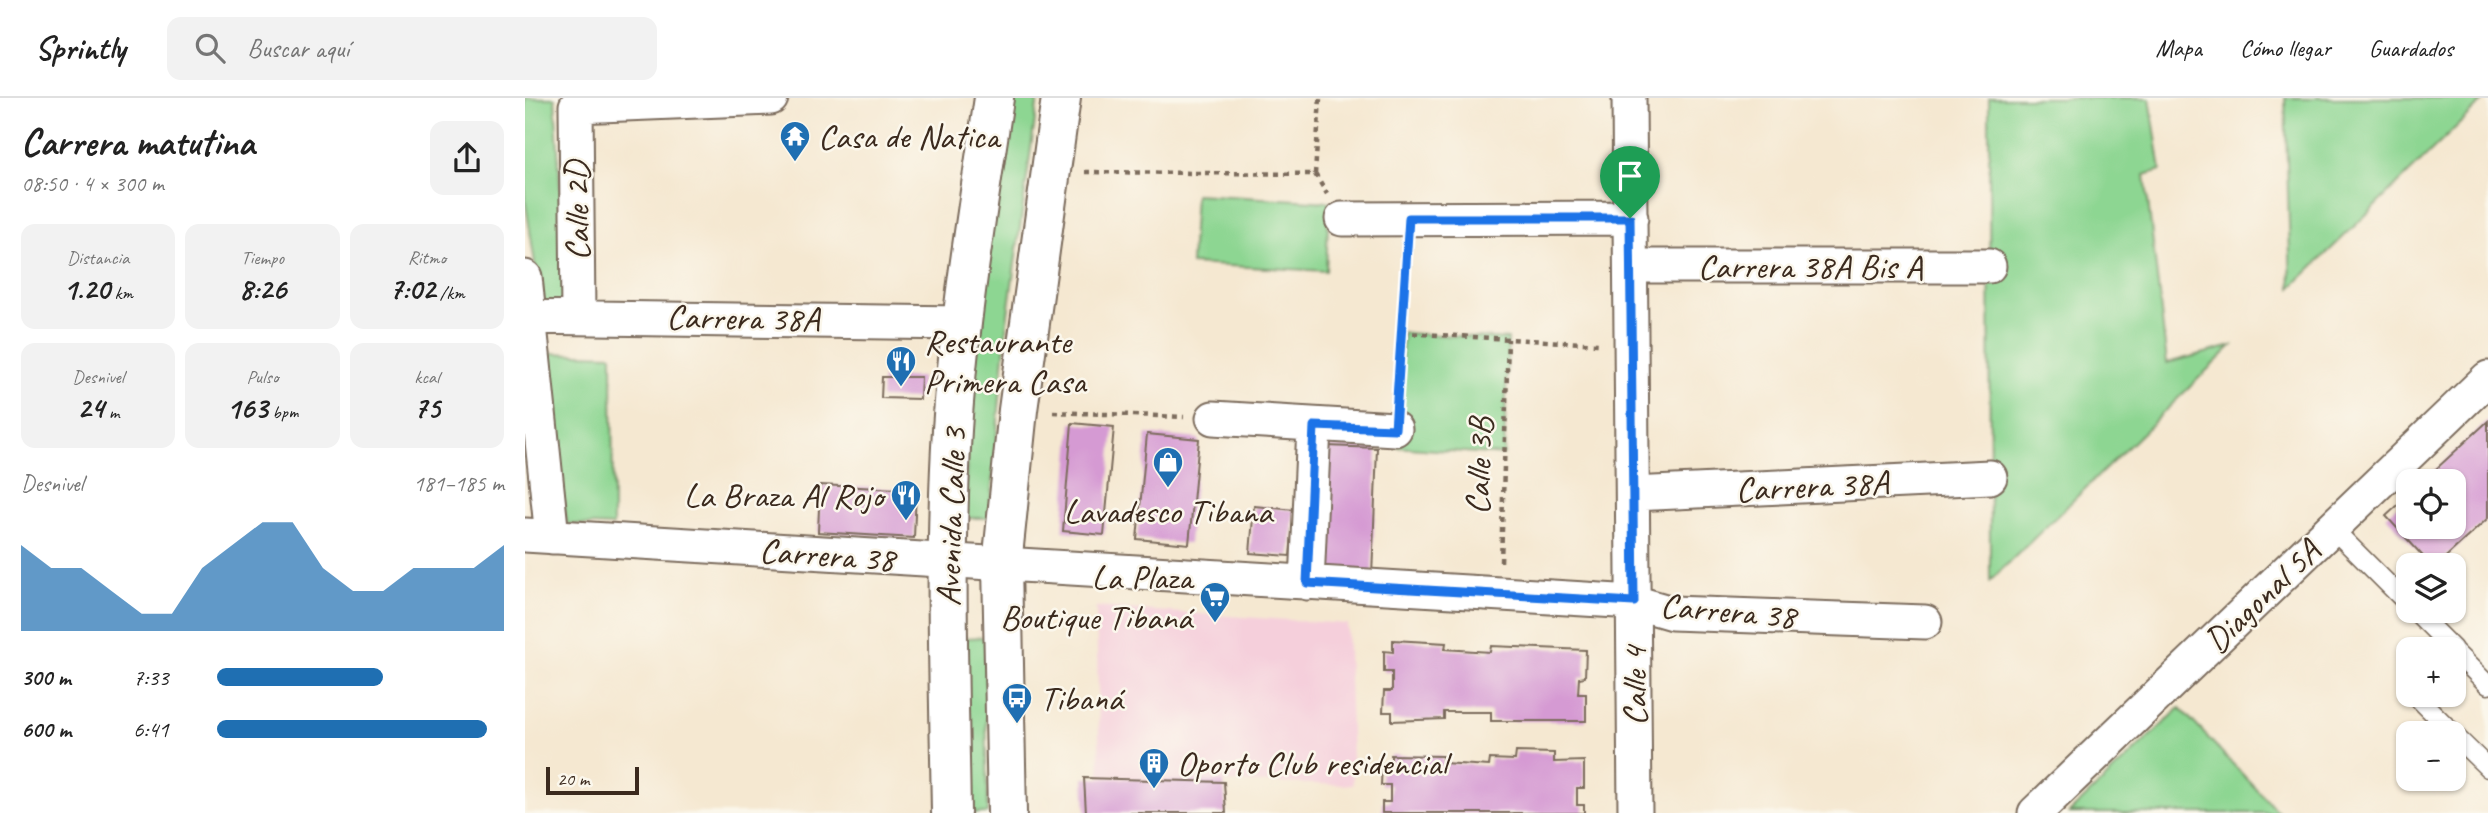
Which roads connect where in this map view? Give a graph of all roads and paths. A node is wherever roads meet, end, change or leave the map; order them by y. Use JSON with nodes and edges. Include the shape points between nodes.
{"nodes":[{"id":1,"x":771,"y":98,"type":"edge"},
{"id":2,"x":994,"y":98,"type":"edge"},
{"id":3,"x":1061,"y":98,"type":"edge"},
{"id":4,"x":1320,"y":98,"type":"edge"},
{"id":5,"x":1629,"y":98,"type":"edge"},
{"id":6,"x":658,"y":100,"type":"edge"},
{"id":7,"x":1073,"y":172,"type":"dead end"},
{"id":8,"x":1315,"y":174,"type":"junction"},
{"id":9,"x":1409,"y":218,"type":"junction"},
{"id":10,"x":1630,"y":218,"type":"junction"},
{"id":11,"x":1342,"y":219,"type":"joint"},
{"id":12,"x":1631,"y":266,"type":"junction"},
{"id":13,"x":1989,"y":266,"type":"dead end"},
{"id":14,"x":525,"y":277,"type":"edge"},
{"id":15,"x":578,"y":315,"type":"junction"},
{"id":16,"x":528,"y":317,"type":"edge"},
{"id":17,"x":962,"y":323,"type":"junction"},
{"id":18,"x":1403,"y":333,"type":"junction"},
{"id":19,"x":1508,"y":339,"type":"junction"},
{"id":20,"x":1632,"y":345,"type":"junction"},
{"id":21,"x":2488,"y":378,"type":"edge"},
{"id":22,"x":1041,"y":411,"type":"dead end"},
{"id":23,"x":1213,"y":418,"type":"joint"},
{"id":24,"x":1314,"y":426,"type":"junction"},
{"id":25,"x":1395,"y":429,"type":"joint"},
{"id":26,"x":1990,"y":477,"type":"dead end"},
{"id":27,"x":1633,"y":494,"type":"junction"},
{"id":28,"x":2332,"y":528,"type":"junction"},
{"id":29,"x":539,"y":536,"type":"edge"},
{"id":30,"x":947,"y":563,"type":"junction"},
{"id":31,"x":1002,"y":565,"type":"junction"},
{"id":32,"x":1307,"y":583,"type":"junction"},
{"id":33,"x":2396,"y":592,"type":"edge"},
{"id":34,"x":1500,"y":594,"type":"junction"},
{"id":35,"x":1634,"y":602,"type":"junction"},
{"id":36,"x":1925,"y":622,"type":"dead end"},
{"id":37,"x":2426,"y":623,"type":"edge"},
{"id":38,"x":2438,"y":637,"type":"edge"},
{"id":39,"x":2466,"y":665,"type":"edge"},
{"id":40,"x":2488,"y":685,"type":"edge"},
{"id":41,"x":2427,"y":707,"type":"edge"},
{"id":42,"x":2441,"y":721,"type":"edge"},
{"id":43,"x":2466,"y":746,"type":"edge"},
{"id":44,"x":2488,"y":768,"type":"edge"},
{"id":45,"x":951,"y":813,"type":"edge"},
{"id":46,"x":1007,"y":813,"type":"edge"},
{"id":47,"x":1635,"y":813,"type":"edge"},
{"id":48,"x":2035,"y":813,"type":"edge"}],
"edges":[{"from":1,"to":6,"type":"street"},
{"from":2,"to":17,"type":"main road","name":"Avenida Calle 3"},
{"from":3,"to":31,"type":"main road","name":"Avenida Calle 3","via":[[1018,410]]},
{"from":4,"to":8,"type":"path"},
{"from":5,"to":10,"type":"street","name":"Calle 4"},
{"from":6,"to":15,"type":"street","name":"Calle 2D","via":[[576,106]]},
{"from":7,"to":8,"type":"path"},
{"from":8,"to":11,"type":"path"},
{"from":9,"to":10,"type":"street"},
{"from":9,"to":11,"type":"street"},
{"from":9,"to":18,"type":"path"},
{"from":10,"to":12,"type":"street","name":"Calle 4"},
{"from":12,"to":13,"type":"street","name":"Carrera 38A Bis A"},
{"from":12,"to":20,"type":"street","name":"Calle 4"},
{"from":14,"to":16,"type":"street","name":"Calle 2D"},
{"from":15,"to":16,"type":"street","name":"Carrera 38A"},
{"from":15,"to":17,"type":"street","name":"Carrera 38A"},
{"from":16,"to":29,"type":"street","name":"Calle 2D"},
{"from":17,"to":30,"type":"main road","name":"Avenida Calle 3"},
{"from":18,"to":19,"type":"path"},
{"from":18,"to":25,"type":"path"},
{"from":19,"to":20,"type":"path"},
{"from":19,"to":34,"type":"path","name":"Calle 3B"},
{"from":20,"to":27,"type":"street","name":"Calle 4"},
{"from":21,"to":28,"type":"street","name":"Diagonal 5A"},
{"from":22,"to":23,"type":"path"},
{"from":23,"to":24,"type":"street"},
{"from":24,"to":25,"type":"street"},
{"from":24,"to":32,"type":"street"},
{"from":26,"to":27,"type":"street","name":"Carrera 38A"},
{"from":27,"to":35,"type":"street","name":"Calle 4"},
{"from":28,"to":33,"type":"lane"},
{"from":28,"to":48,"type":"street","name":"Diagonal 5A"},
{"from":29,"to":30,"type":"street","name":"Carrera 38"},
{"from":30,"to":31,"type":"street","name":"Carrera 38"},
{"from":30,"to":45,"type":"main road","name":"Avenida Calle 3"},
{"from":31,"to":32,"type":"street","name":"Carrera 38"},
{"from":31,"to":46,"type":"main road","name":"Avenida Calle 3"},
{"from":32,"to":34,"type":"street","name":"Carrera 38"},
{"from":34,"to":35,"type":"street","name":"Carrera 38"},
{"from":35,"to":36,"type":"street","name":"Carrera 38","via":[[1672,613]]},
{"from":35,"to":47,"type":"street","name":"Calle 4"},
{"from":37,"to":38,"type":"lane"},
{"from":39,"to":40,"type":"lane"},
{"from":41,"to":42,"type":"lane"},
{"from":43,"to":44,"type":"lane"}]}
